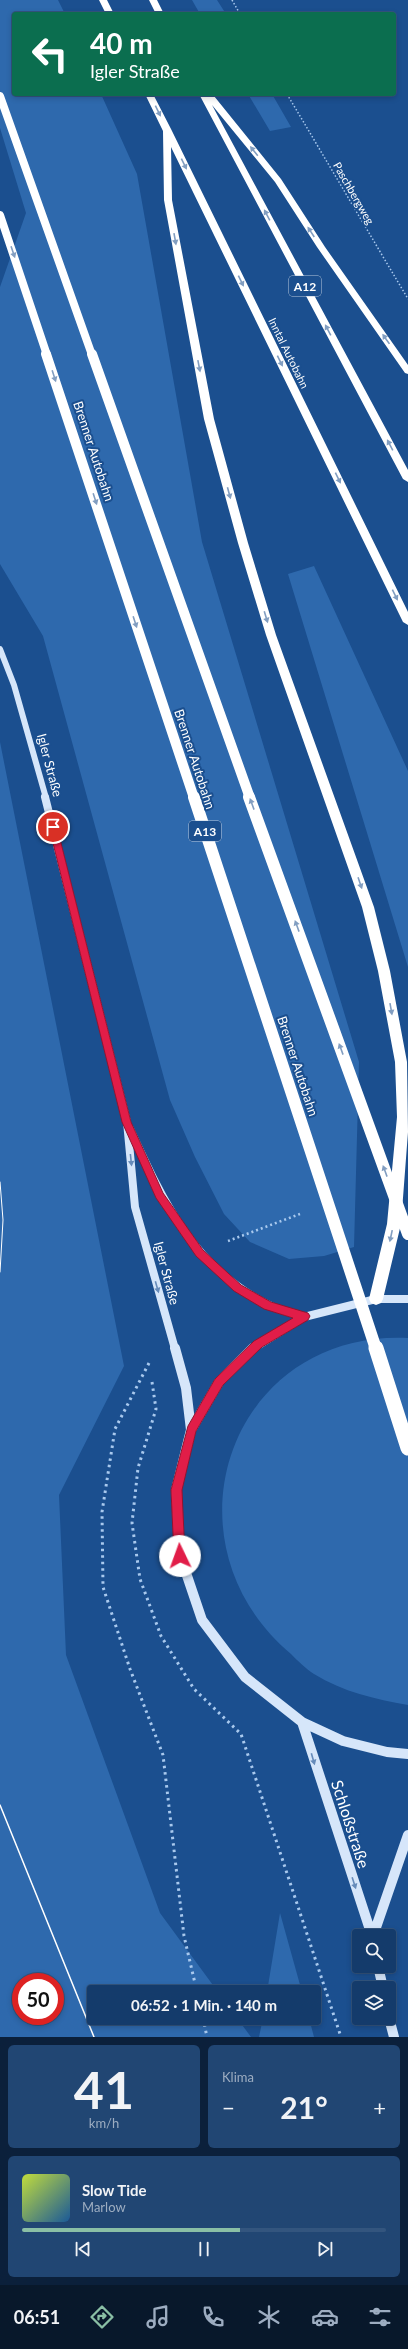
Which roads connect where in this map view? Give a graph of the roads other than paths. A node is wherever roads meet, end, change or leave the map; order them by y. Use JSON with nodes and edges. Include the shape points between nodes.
{"nodes":[{"id":1,"x":103,"y":0,"type":"edge"},
{"id":2,"x":153,"y":0,"type":"edge"},
{"id":3,"x":109,"y":12,"type":"edge"},
{"id":4,"x":159,"y":12,"type":"edge"},
{"id":5,"x":0,"y":96,"type":"edge"},
{"id":6,"x":150,"y":96,"type":"edge"},
{"id":7,"x":204,"y":96,"type":"edge"},
{"id":8,"x":210,"y":96,"type":"edge"},
{"id":9,"x":166,"y":129,"type":"junction"},
{"id":10,"x":0,"y":215,"type":"edge"},
{"id":11,"x":408,"y":371,"type":"edge"},
{"id":12,"x":408,"y":479,"type":"edge"},
{"id":13,"x":408,"y":622,"type":"edge"},
{"id":14,"x":0,"y":649,"type":"edge"},
{"id":15,"x":127,"y":1122,"type":"junction"},
{"id":16,"x":408,"y":1234,"type":"edge"},
{"id":17,"x":376,"y":1299,"type":"junction"},
{"id":18,"x":408,"y":1299,"type":"edge"},
{"id":19,"x":304,"y":1316,"type":"junction"},
{"id":20,"x":191,"y":1430,"type":"junction"},
{"id":21,"x":408,"y":1448,"type":"edge"},
{"id":22,"x":302,"y":1722,"type":"junction"},
{"id":23,"x":408,"y":1754,"type":"edge"},
{"id":24,"x":408,"y":1835,"type":"edge"},
{"id":25,"x":370,"y":1929,"type":"edge"},
{"id":26,"x":374,"y":1929,"type":"edge"},
{"id":27,"x":391,"y":2025,"type":"edge"},
{"id":28,"x":394,"y":2037,"type":"edge"}],
"edges":[{"from":1,"to":3,"type":"highway"},
{"from":2,"to":4,"type":"highway"},
{"from":16,"to":5,"type":"highway","one_way":true,"bridge":true,"via":[[234,755]]},
{"from":6,"to":9,"type":"highway","name":"Inntal Autobahn","one_way":true},
{"from":12,"to":7,"type":"highway","number":"A12","one_way":true},
{"from":11,"to":8,"type":"highway","one_way":true,"via":[[278,182]]},
{"from":9,"to":13,"type":"highway","name":"Inntal Autobahn","one_way":true},
{"from":9,"to":17,"type":"highway","one_way":true,"via":[[168,200],[209,419],[271,635],[368,907],[384,971],[401,1062],[403,1117],[394,1224]]},
{"from":10,"to":21,"type":"highway","name":"Brenner Autobahn","number":"A13","one_way":true,"bridge":true},
{"from":14,"to":15,"type":"main road","name":"Igler Straße","via":[[14,684],[46,799]]},
{"from":15,"to":19,"type":"main road","name":"Igler Straße","via":[[160,1195],[199,1253],[238,1288],[268,1305]]},
{"from":15,"to":20,"type":"main road","name":"Igler Straße","one_way":true,"via":[[136,1208],[186,1388]]},
{"from":17,"to":18,"type":"main road"},
{"from":17,"to":19,"type":"main road"},
{"from":19,"to":20,"type":"main road","via":[[258,1344],[219,1382]]},
{"from":20,"to":22,"type":"main road","via":[[176,1490],[180,1556],[202,1620],[245,1677]]},
{"from":22,"to":23,"type":"main road","via":[[343,1741],[387,1752]]},
{"from":22,"to":25,"type":"main road","name":"Schloßstraße","one_way":true},
{"from":24,"to":26,"type":"main road","name":"Schloßstraße"},
{"from":27,"to":28,"type":"main road"}]}
